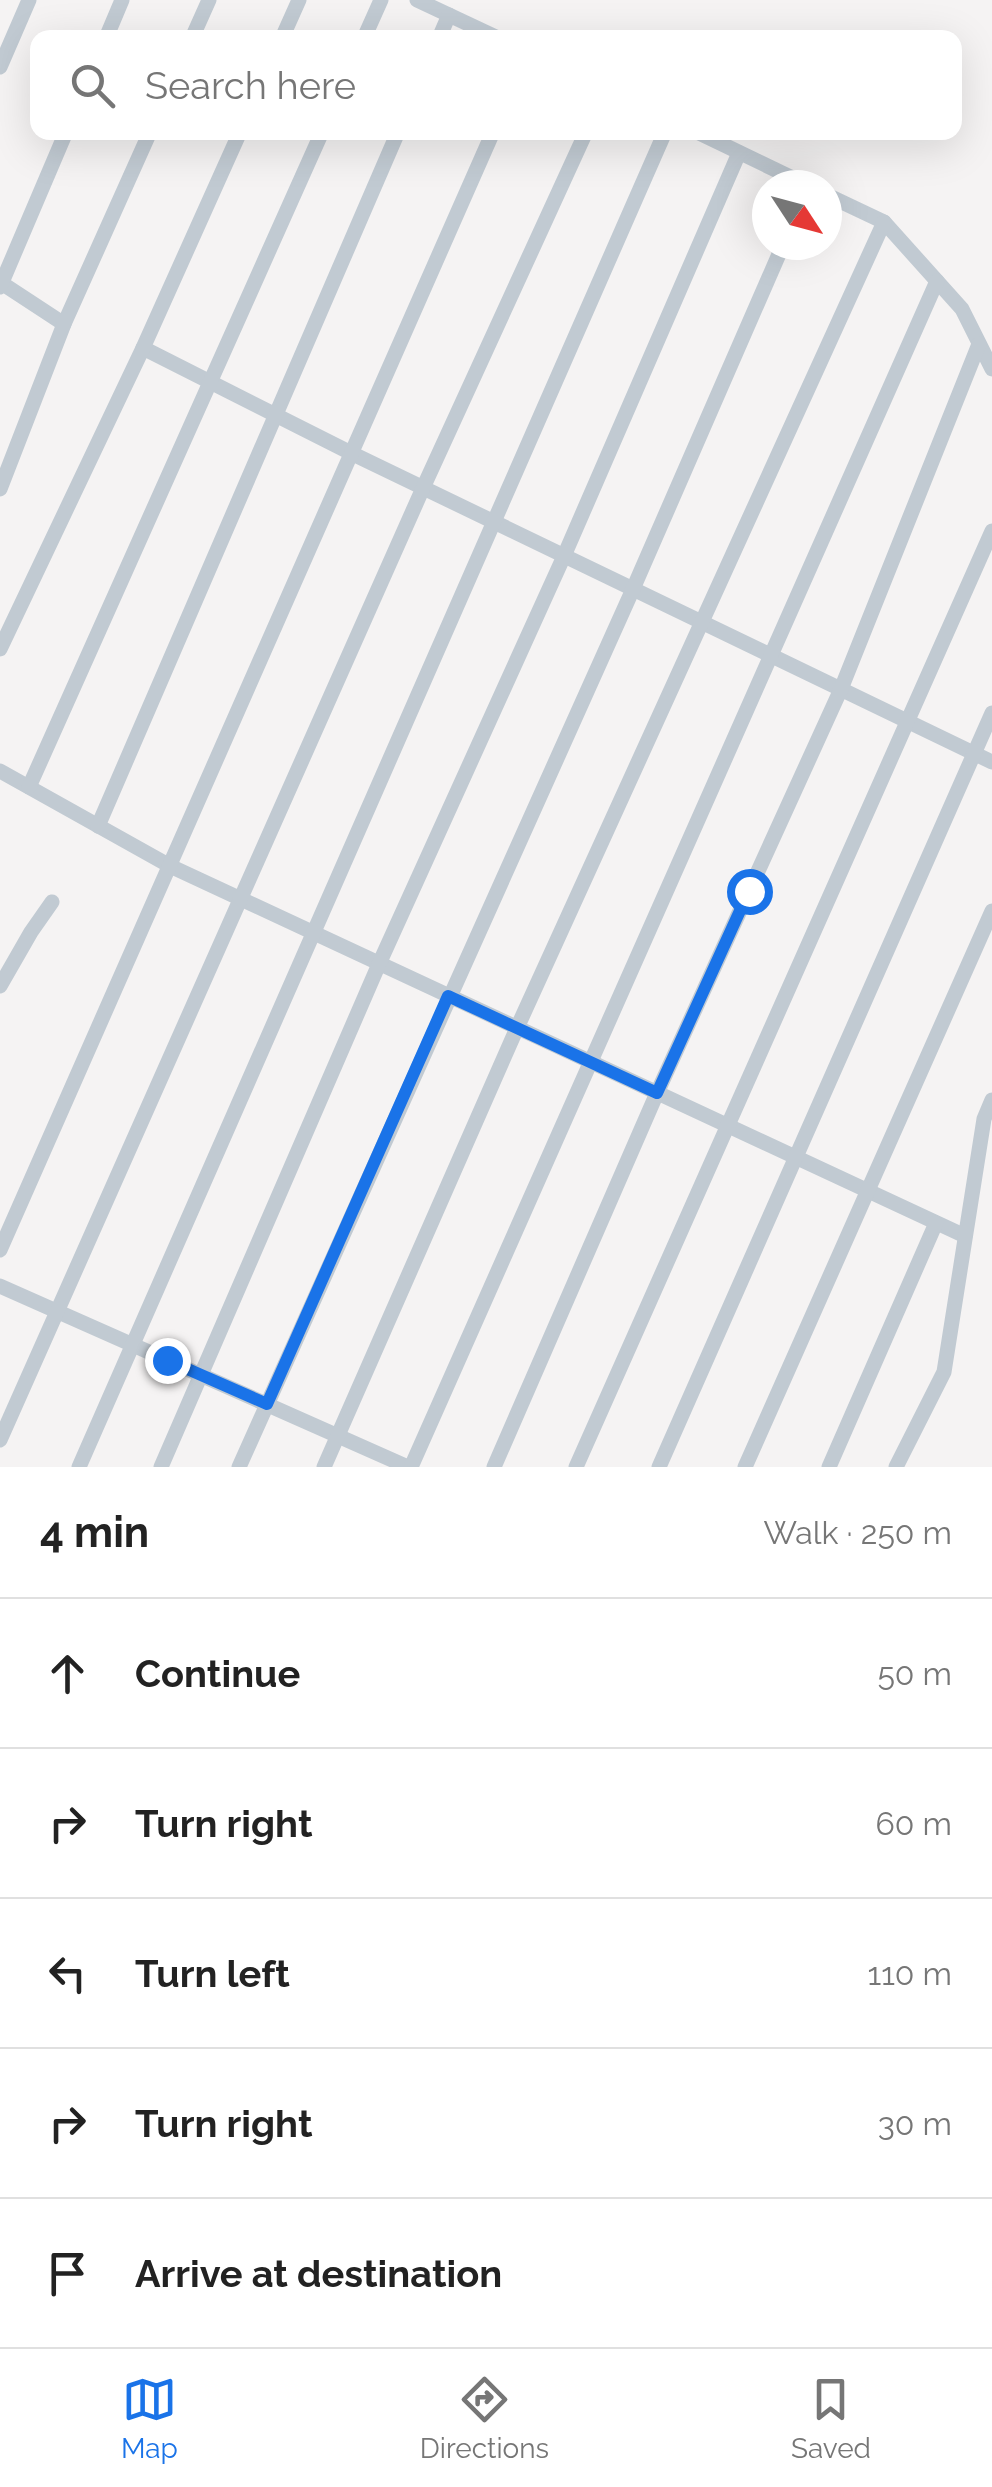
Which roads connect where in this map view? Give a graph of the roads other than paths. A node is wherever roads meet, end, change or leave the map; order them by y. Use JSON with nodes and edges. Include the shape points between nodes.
{"nodes":[{"id":1,"x":29,"y":0,"type":"edge"},
{"id":2,"x":122,"y":0,"type":"edge"},
{"id":3,"x":209,"y":0,"type":"edge"},
{"id":4,"x":299,"y":0,"type":"edge"},
{"id":5,"x":381,"y":0,"type":"edge"},
{"id":6,"x":417,"y":0,"type":"edge"},
{"id":7,"x":449,"y":15,"type":"junction"},
{"id":8,"x":109,"y":30,"type":"edge"},
{"id":9,"x":196,"y":30,"type":"edge"},
{"id":10,"x":286,"y":30,"type":"edge"},
{"id":11,"x":368,"y":30,"type":"edge"},
{"id":12,"x":443,"y":30,"type":"edge"},
{"id":13,"x":481,"y":30,"type":"edge"},
{"id":14,"x":0,"y":67,"type":"edge"},
{"id":15,"x":63,"y":140,"type":"edge"},
{"id":16,"x":146,"y":140,"type":"edge"},
{"id":17,"x":236,"y":140,"type":"edge"},
{"id":18,"x":318,"y":140,"type":"edge"},
{"id":19,"x":394,"y":140,"type":"edge"},
{"id":20,"x":489,"y":140,"type":"edge"},
{"id":21,"x":582,"y":140,"type":"edge"},
{"id":22,"x":662,"y":140,"type":"edge"},
{"id":23,"x":713,"y":140,"type":"edge"},
{"id":24,"x":738,"y":152,"type":"junction"},
{"id":25,"x":775,"y":170,"type":"edge"},
{"id":26,"x":842,"y":202,"type":"edge"},
{"id":27,"x":884,"y":222,"type":"junction"},
{"id":28,"x":776,"y":260,"type":"edge"},
{"id":29,"x":936,"y":281,"type":"junction"},
{"id":30,"x":1,"y":284,"type":"edge"},
{"id":31,"x":64,"y":324,"type":"junction"},
{"id":32,"x":980,"y":344,"type":"junction"},
{"id":33,"x":143,"y":348,"type":"junction"},
{"id":34,"x":992,"y":369,"type":"edge"},
{"id":35,"x":212,"y":382,"type":"junction"},
{"id":36,"x":274,"y":414,"type":"junction"},
{"id":37,"x":352,"y":454,"type":"junction"},
{"id":38,"x":423,"y":488,"type":"junction"},
{"id":39,"x":0,"y":490,"type":"edge"},
{"id":40,"x":493,"y":522,"type":"junction"},
{"id":41,"x":992,"y":532,"type":"edge"},
{"id":42,"x":564,"y":556,"type":"junction"},
{"id":43,"x":633,"y":589,"type":"junction"},
{"id":44,"x":704,"y":623,"type":"junction"},
{"id":45,"x":0,"y":649,"type":"edge"},
{"id":46,"x":769,"y":654,"type":"junction"},
{"id":47,"x":841,"y":689,"type":"junction"},
{"id":48,"x":992,"y":713,"type":"edge"},
{"id":49,"x":906,"y":720,"type":"junction"},
{"id":50,"x":973,"y":752,"type":"junction"},
{"id":51,"x":992,"y":762,"type":"edge"},
{"id":52,"x":0,"y":771,"type":"edge"},
{"id":53,"x":29,"y":787,"type":"junction"},
{"id":54,"x":98,"y":826,"type":"junction"},
{"id":55,"x":170,"y":866,"type":"junction"},
{"id":56,"x":242,"y":900,"type":"junction"},
{"id":57,"x":52,"y":902,"type":"dead end"},
{"id":58,"x":992,"y":911,"type":"edge"},
{"id":59,"x":312,"y":932,"type":"junction"},
{"id":60,"x":379,"y":964,"type":"junction"},
{"id":61,"x":0,"y":986,"type":"edge"},
{"id":62,"x":448,"y":996,"type":"junction"},
{"id":63,"x":517,"y":1028,"type":"junction"},
{"id":64,"x":590,"y":1062,"type":"junction"},
{"id":65,"x":657,"y":1093,"type":"junction"},
{"id":66,"x":992,"y":1100,"type":"edge"},
{"id":67,"x":726,"y":1125,"type":"junction"},
{"id":68,"x":797,"y":1158,"type":"junction"},
{"id":69,"x":870,"y":1192,"type":"junction"},
{"id":70,"x":936,"y":1223,"type":"junction"},
{"id":71,"x":965,"y":1236,"type":"junction"},
{"id":72,"x":0,"y":1250,"type":"edge"},
{"id":73,"x":0,"y":1286,"type":"edge"},
{"id":74,"x":56,"y":1311,"type":"junction"},
{"id":75,"x":132,"y":1344,"type":"junction"},
{"id":76,"x":202,"y":1376,"type":"junction"},
{"id":77,"x":267,"y":1404,"type":"junction"},
{"id":78,"x":338,"y":1436,"type":"junction"},
{"id":79,"x":0,"y":1440,"type":"edge"},
{"id":80,"x":79,"y":1467,"type":"edge"},
{"id":81,"x":161,"y":1467,"type":"edge"},
{"id":82,"x":240,"y":1467,"type":"edge"},
{"id":83,"x":324,"y":1467,"type":"edge"},
{"id":84,"x":409,"y":1467,"type":"edge"},
{"id":85,"x":494,"y":1467,"type":"edge"},
{"id":86,"x":576,"y":1467,"type":"edge"},
{"id":87,"x":659,"y":1467,"type":"edge"},
{"id":88,"x":745,"y":1467,"type":"edge"},
{"id":89,"x":829,"y":1467,"type":"edge"},
{"id":90,"x":896,"y":1467,"type":"edge"}],
"edges":[{"from":1,"to":14,"type":"lane"},
{"from":2,"to":8,"type":"lane"},
{"from":3,"to":9,"type":"lane"},
{"from":4,"to":10,"type":"lane"},
{"from":5,"to":11,"type":"lane"},
{"from":6,"to":7,"type":"lane"},
{"from":7,"to":12,"type":"lane"},
{"from":7,"to":13,"type":"lane"},
{"from":15,"to":30,"type":"lane"},
{"from":16,"to":31,"type":"lane"},
{"from":17,"to":33,"type":"lane"},
{"from":18,"to":35,"type":"lane"},
{"from":19,"to":36,"type":"lane"},
{"from":20,"to":37,"type":"lane"},
{"from":21,"to":38,"type":"lane"},
{"from":22,"to":40,"type":"lane"},
{"from":23,"to":24,"type":"lane"},
{"from":24,"to":25,"type":"lane"},
{"from":24,"to":42,"type":"lane"},
{"from":26,"to":27,"type":"lane"},
{"from":27,"to":29,"type":"lane"},
{"from":27,"to":44,"type":"lane"},
{"from":28,"to":43,"type":"lane"},
{"from":29,"to":32,"type":"lane","via":[[962,309]]},
{"from":29,"to":46,"type":"lane"},
{"from":30,"to":31,"type":"lane"},
{"from":31,"to":39,"type":"lane"},
{"from":32,"to":34,"type":"lane"},
{"from":32,"to":47,"type":"lane"},
{"from":33,"to":35,"type":"lane"},
{"from":33,"to":45,"type":"lane"},
{"from":35,"to":36,"type":"lane"},
{"from":35,"to":53,"type":"lane"},
{"from":36,"to":37,"type":"lane"},
{"from":36,"to":54,"type":"lane"},
{"from":37,"to":38,"type":"lane"},
{"from":37,"to":55,"type":"lane"},
{"from":38,"to":40,"type":"lane"},
{"from":38,"to":56,"type":"lane"},
{"from":40,"to":42,"type":"lane"},
{"from":40,"to":59,"type":"lane"},
{"from":41,"to":49,"type":"lane"},
{"from":42,"to":43,"type":"lane"},
{"from":42,"to":60,"type":"lane"},
{"from":43,"to":44,"type":"lane"},
{"from":43,"to":62,"type":"lane"},
{"from":44,"to":46,"type":"lane"},
{"from":44,"to":63,"type":"lane"},
{"from":46,"to":47,"type":"lane"},
{"from":46,"to":64,"type":"lane"},
{"from":47,"to":49,"type":"lane"},
{"from":47,"to":65,"type":"lane"},
{"from":48,"to":50,"type":"lane"},
{"from":49,"to":50,"type":"lane"},
{"from":49,"to":67,"type":"lane"},
{"from":50,"to":51,"type":"lane"},
{"from":50,"to":68,"type":"lane"},
{"from":52,"to":53,"type":"lane"},
{"from":53,"to":54,"type":"lane"},
{"from":54,"to":55,"type":"lane"},
{"from":55,"to":56,"type":"lane"},
{"from":55,"to":72,"type":"lane"},
{"from":56,"to":59,"type":"lane"},
{"from":56,"to":74,"type":"lane"},
{"from":57,"to":61,"type":"lane"},
{"from":58,"to":69,"type":"lane"},
{"from":59,"to":60,"type":"lane"},
{"from":59,"to":75,"type":"lane"},
{"from":60,"to":62,"type":"lane"},
{"from":60,"to":76,"type":"lane"},
{"from":62,"to":63,"type":"lane"},
{"from":62,"to":77,"type":"lane"},
{"from":63,"to":64,"type":"lane"},
{"from":63,"to":78,"type":"lane"},
{"from":64,"to":65,"type":"lane"},
{"from":64,"to":84,"type":"lane"},
{"from":65,"to":67,"type":"lane"},
{"from":65,"to":85,"type":"lane"},
{"from":66,"to":71,"type":"lane"},
{"from":67,"to":68,"type":"lane"},
{"from":67,"to":86,"type":"lane"},
{"from":68,"to":69,"type":"lane"},
{"from":68,"to":87,"type":"lane"},
{"from":69,"to":70,"type":"lane"},
{"from":69,"to":88,"type":"lane"},
{"from":70,"to":71,"type":"lane"},
{"from":70,"to":89,"type":"lane"},
{"from":71,"to":90,"type":"lane","via":[[944,1372]]},
{"from":73,"to":74,"type":"lane"},
{"from":74,"to":75,"type":"lane"},
{"from":74,"to":79,"type":"lane"},
{"from":75,"to":76,"type":"lane"},
{"from":75,"to":80,"type":"lane"},
{"from":76,"to":77,"type":"lane"},
{"from":76,"to":81,"type":"lane"},
{"from":77,"to":78,"type":"lane"},
{"from":77,"to":82,"type":"lane"},
{"from":78,"to":83,"type":"lane"},
{"from":78,"to":84,"type":"lane"}]}
